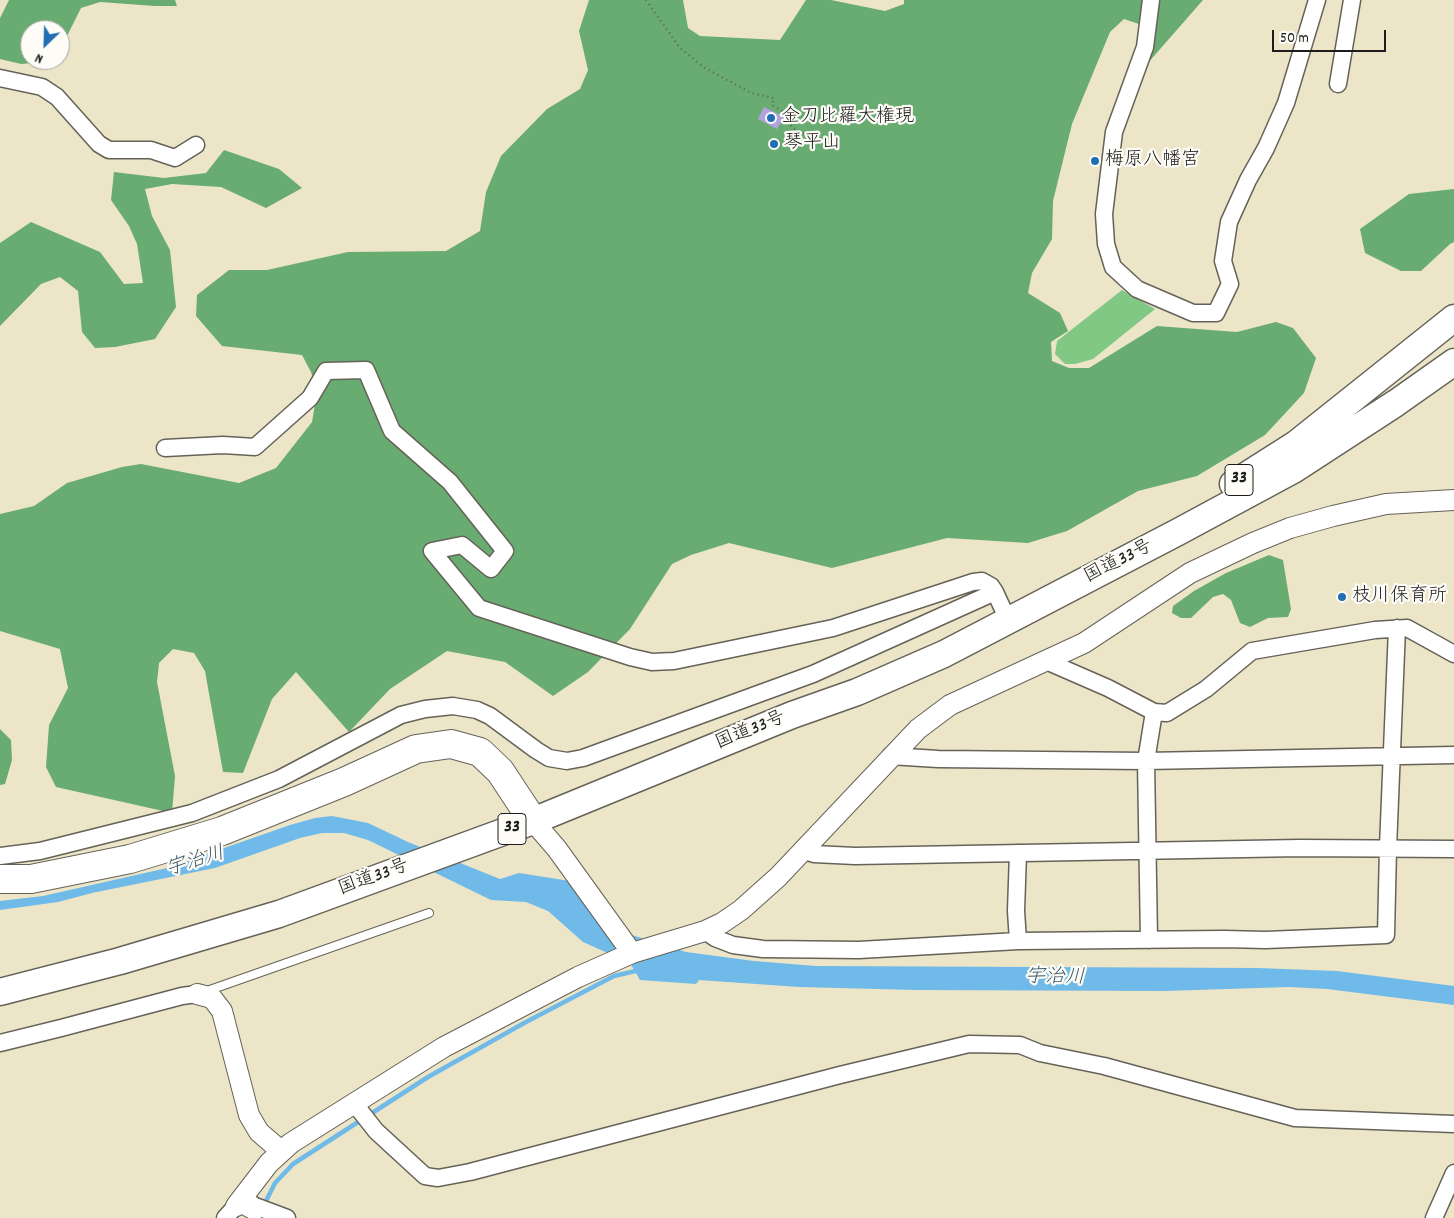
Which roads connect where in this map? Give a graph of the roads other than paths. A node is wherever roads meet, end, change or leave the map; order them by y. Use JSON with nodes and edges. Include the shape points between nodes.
{"nodes":[{"id":1,"x":1151,"y":0,"type":"edge"},
{"id":2,"x":1317,"y":0,"type":"edge"},
{"id":3,"x":1352,"y":0,"type":"edge"},
{"id":4,"x":0,"y":78,"type":"edge"},
{"id":5,"x":1338,"y":84,"type":"dead end"},
{"id":6,"x":196,"y":146,"type":"dead end"},
{"id":7,"x":1454,"y":318,"type":"edge"},
{"id":8,"x":1454,"y":362,"type":"edge"},
{"id":9,"x":1454,"y":381,"type":"edge"},
{"id":10,"x":165,"y":448,"type":"dead end"},
{"id":11,"x":1293,"y":470,"type":"junction"},
{"id":12,"x":1454,"y":500,"type":"edge"},
{"id":13,"x":995,"y":592,"type":"junction"},
{"id":14,"x":1008,"y":620,"type":"junction"},
{"id":15,"x":1397,"y":628,"type":"junction"},
{"id":16,"x":1454,"y":654,"type":"edge"},
{"id":17,"x":1046,"y":661,"type":"junction"},
{"id":18,"x":1154,"y":712,"type":"junction"},
{"id":19,"x":1454,"y":755,"type":"edge"},
{"id":20,"x":890,"y":756,"type":"junction"},
{"id":21,"x":1392,"y":756,"type":"junction"},
{"id":22,"x":1146,"y":761,"type":"junction"},
{"id":23,"x":533,"y":821,"type":"junction"},
{"id":24,"x":1388,"y":848,"type":"junction"},
{"id":25,"x":1454,"y":848,"type":"edge"},
{"id":26,"x":802,"y":850,"type":"junction"},
{"id":27,"x":1147,"y":850,"type":"junction"},
{"id":28,"x":1018,"y":853,"type":"junction"},
{"id":29,"x":0,"y":856,"type":"edge"},
{"id":30,"x":0,"y":879,"type":"edge"},
{"id":31,"x":429,"y":913,"type":"dead end"},
{"id":32,"x":705,"y":931,"type":"junction"},
{"id":33,"x":1018,"y":940,"type":"junction"},
{"id":34,"x":1149,"y":940,"type":"junction"},
{"id":35,"x":632,"y":953,"type":"junction"},
{"id":36,"x":0,"y":992,"type":"edge"},
{"id":37,"x":197,"y":994,"type":"junction"},
{"id":38,"x":0,"y":1043,"type":"edge"},
{"id":39,"x":360,"y":1110,"type":"junction"},
{"id":40,"x":1454,"y":1124,"type":"edge"},
{"id":41,"x":281,"y":1151,"type":"junction"},
{"id":42,"x":1454,"y":1173,"type":"edge"},
{"id":43,"x":245,"y":1211,"type":"edge"},
{"id":44,"x":278,"y":1216,"type":"edge"},
{"id":45,"x":1434,"y":1218,"type":"edge"}],
"edges":[{"from":1,"to":2,"type":"street","via":[[1145,47],[1114,132],[1104,214],[1106,244],[1113,267],[1137,290],[1193,312],[1208,313],[1216,313],[1230,284],[1223,261],[1230,222],[1286,103]]},
{"from":3,"to":5,"type":"street"},
{"from":4,"to":6,"type":"street","via":[[42,87],[57,97],[99,144],[109,150],[151,150],[175,158]]},
{"from":7,"to":14,"type":"highway","number":"33","via":[[1296,444]]},
{"from":8,"to":11,"type":"highway","name":"国道33号","number":"33"},
{"from":9,"to":11,"type":"highway","number":"33","via":[[1397,420]]},
{"from":10,"to":13,"type":"street","via":[[255,447],[310,398],[326,371],[366,370],[392,431],[450,482],[505,551],[491,569],[462,545],[432,551],[479,608],[652,662],[674,662],[834,628],[973,582],[982,581]]},
{"from":11,"to":14,"type":"highway","name":"国道33号","number":"33"},
{"from":12,"to":17,"type":"street","via":[[1386,504],[1290,528],[1190,573],[1084,643]]},
{"from":13,"to":14,"type":"street"},
{"from":13,"to":29,"type":"street","via":[[813,674],[583,758],[567,761],[549,758],[477,710],[453,706],[425,709],[401,715],[279,779],[192,813],[40,851]]},
{"from":14,"to":23,"type":"highway","name":"国道33号","number":"33","via":[[944,654],[857,692],[792,715]]},
{"from":15,"to":16,"type":"street","via":[[1407,628]]},
{"from":15,"to":18,"type":"street","via":[[1252,651],[1183,704],[1167,713]]},
{"from":15,"to":21,"type":"street"},
{"from":17,"to":18,"type":"street"},
{"from":17,"to":20,"type":"street","via":[[950,705],[918,728]]},
{"from":18,"to":22,"type":"street"},
{"from":19,"to":21,"type":"street"},
{"from":20,"to":22,"type":"street"},
{"from":20,"to":26,"type":"street"},
{"from":21,"to":22,"type":"street"},
{"from":21,"to":24,"type":"street"},
{"from":22,"to":27,"type":"street"},
{"from":23,"to":30,"type":"highway","via":[[500,771],[480,752],[451,744],[416,749],[222,831],[130,859],[31,879]]},
{"from":23,"to":35,"type":"street"},
{"from":23,"to":36,"type":"highway","name":"国道33号","number":"33","via":[[279,914]]},
{"from":24,"to":25,"type":"street"},
{"from":24,"to":27,"type":"street"},
{"from":24,"to":34,"type":"street","via":[[1386,935]]},
{"from":26,"to":28,"type":"street","via":[[814,854],[855,856]]},
{"from":26,"to":32,"type":"street","via":[[749,904]]},
{"from":27,"to":28,"type":"street"},
{"from":27,"to":34,"type":"street"},
{"from":28,"to":33,"type":"street"},
{"from":31,"to":37,"type":"lane"},
{"from":32,"to":33,"type":"street","via":[[733,945],[763,949],[859,950]]},
{"from":32,"to":35,"type":"street"},
{"from":33,"to":34,"type":"street"},
{"from":35,"to":39,"type":"street","via":[[578,977],[444,1047]]},
{"from":37,"to":38,"type":"street"},
{"from":37,"to":41,"type":"street","via":[[212,998],[222,1011],[249,1116],[259,1132]]},
{"from":39,"to":40,"type":"street","via":[[376,1131],[425,1176],[438,1178],[969,1044],[1020,1045],[1040,1053],[1104,1066],[1295,1118]]},
{"from":39,"to":41,"type":"street","via":[[300,1136]]},
{"from":41,"to":43,"type":"street","via":[[269,1163]]},
{"from":42,"to":45,"type":"street"},
{"from":43,"to":44,"type":"street"}]}
